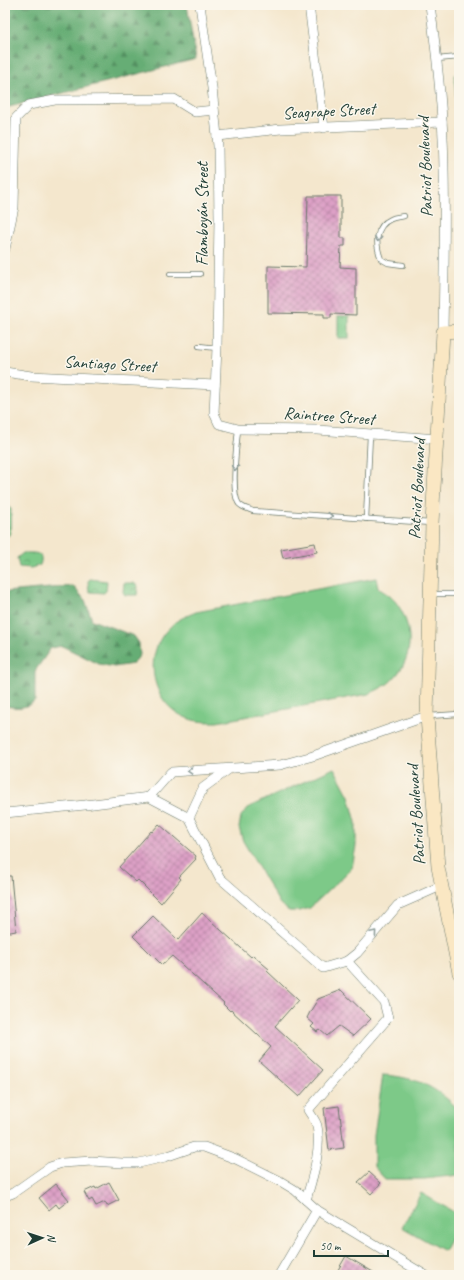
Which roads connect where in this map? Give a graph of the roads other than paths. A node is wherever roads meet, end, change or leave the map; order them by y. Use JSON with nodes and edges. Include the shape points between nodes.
{"nodes":[{"id":1,"x":200,"y":5,"type":"edge"},
{"id":2,"x":309,"y":5,"type":"edge"},
{"id":3,"x":430,"y":5,"type":"edge"},
{"id":4,"x":459,"y":57,"type":"edge"},
{"id":5,"x":437,"y":59,"type":"junction"},
{"id":6,"x":214,"y":110,"type":"junction"},
{"id":7,"x":442,"y":122,"type":"junction"},
{"id":8,"x":324,"y":128,"type":"junction"},
{"id":9,"x":217,"y":136,"type":"junction"},
{"id":10,"x":404,"y":216,"type":"dead end"},
{"id":11,"x":5,"y":249,"type":"edge"},
{"id":12,"x":403,"y":265,"type":"dead end"},
{"id":13,"x":170,"y":274,"type":"dead end"},
{"id":14,"x":200,"y":274,"type":"dead end"},
{"id":15,"x":459,"y":331,"type":"edge"},
{"id":16,"x":443,"y":332,"type":"junction"},
{"id":17,"x":199,"y":346,"type":"dead end"},
{"id":18,"x":217,"y":348,"type":"junction"},
{"id":19,"x":5,"y":372,"type":"edge"},
{"id":20,"x":215,"y":385,"type":"junction"},
{"id":21,"x":219,"y":424,"type":"joint"},
{"id":22,"x":238,"y":429,"type":"junction"},
{"id":23,"x":370,"y":435,"type":"junction"},
{"id":24,"x":438,"y":440,"type":"junction"},
{"id":25,"x":366,"y":519,"type":"junction"},
{"id":26,"x":432,"y":523,"type":"junction"},
{"id":27,"x":430,"y":594,"type":"junction"},
{"id":28,"x":459,"y":594,"type":"edge"},
{"id":29,"x":459,"y":714,"type":"edge"},
{"id":30,"x":427,"y":716,"type":"junction"},
{"id":31,"x":229,"y":769,"type":"junction"},
{"id":32,"x":149,"y":797,"type":"junction"},
{"id":33,"x":5,"y":813,"type":"edge"},
{"id":34,"x":189,"y":818,"type":"junction"},
{"id":35,"x":441,"y":886,"type":"junction"},
{"id":36,"x":347,"y":961,"type":"junction"},
{"id":37,"x":459,"y":973,"type":"edge"},
{"id":38,"x":5,"y":1196,"type":"edge"},
{"id":39,"x":306,"y":1200,"type":"junction"},
{"id":40,"x":317,"y":1210,"type":"junction"},
{"id":41,"x":279,"y":1275,"type":"edge"},
{"id":42,"x":425,"y":1275,"type":"edge"}],
"edges":[{"from":1,"to":6,"type":"street","name":"Flamboyán Street"},
{"from":2,"to":8,"type":"street"},
{"from":3,"to":5,"type":"street","name":"Patriot Boulevard"},
{"from":4,"to":5,"type":"lane"},
{"from":5,"to":7,"type":"street","name":"Patriot Boulevard"},
{"from":6,"to":9,"type":"street","name":"Flamboyán Street"},
{"from":6,"to":11,"type":"street","via":[[195,112],[174,99],[55,100],[30,105],[16,118],[14,207]]},
{"from":7,"to":8,"type":"street","name":"Seagrape Street"},
{"from":7,"to":16,"type":"street","name":"Patriot Boulevard","via":[[445,243]]},
{"from":8,"to":9,"type":"street","name":"Seagrape Street"},
{"from":9,"to":18,"type":"street","name":"Flamboyán Street"},
{"from":10,"to":12,"type":"lane","one_way":true,"via":[[391,219],[381,226],[376,243],[381,259],[388,263]]},
{"from":13,"to":14,"type":"lane"},
{"from":15,"to":16,"type":"street"},
{"from":16,"to":24,"type":"street","name":"Patriot Boulevard"},
{"from":17,"to":18,"type":"lane"},
{"from":18,"to":20,"type":"street","name":"Flamboyán Street"},
{"from":19,"to":20,"type":"street","name":"Santiago Street","via":[[31,376]]},
{"from":20,"to":21,"type":"street","name":"Flamboyán Street","via":[[214,413]]},
{"from":21,"to":22,"type":"street","name":"Raintree Street"},
{"from":22,"to":23,"type":"street","name":"Raintree Street","via":[[296,429]]},
{"from":22,"to":25,"type":"lane","one_way":true,"via":[[234,482],[238,503],[244,508],[253,511]]},
{"from":23,"to":24,"type":"street","name":"Raintree Street"},
{"from":23,"to":25,"type":"lane"},
{"from":24,"to":26,"type":"street","name":"Patriot Boulevard"},
{"from":25,"to":26,"type":"lane"},
{"from":26,"to":27,"type":"street","name":"Patriot Boulevard"},
{"from":27,"to":28,"type":"lane"},
{"from":27,"to":30,"type":"street","name":"Patriot Boulevard"},
{"from":29,"to":30,"type":"lane"},
{"from":30,"to":31,"type":"street","via":[[293,762]]},
{"from":30,"to":35,"type":"street","name":"Patriot Boulevard"},
{"from":31,"to":32,"type":"street","one_way":true,"via":[[171,772]]},
{"from":31,"to":34,"type":"street","via":[[203,788]]},
{"from":32,"to":33,"type":"street"},
{"from":32,"to":34,"type":"street"},
{"from":34,"to":36,"type":"street","via":[[220,878],[323,968]]},
{"from":36,"to":35,"type":"street","one_way":true,"via":[[357,953],[398,905]]},
{"from":35,"to":37,"type":"street","name":"Patriot Boulevard"},
{"from":36,"to":39,"type":"street","via":[[384,1002],[388,1018],[308,1110],[317,1125],[318,1141]]},
{"from":38,"to":39,"type":"street","via":[[50,1167],[62,1163],[140,1163],[194,1147],[204,1147],[236,1159],[280,1181]]},
{"from":39,"to":40,"type":"street"},
{"from":40,"to":41,"type":"street"},
{"from":40,"to":42,"type":"street"}]}
